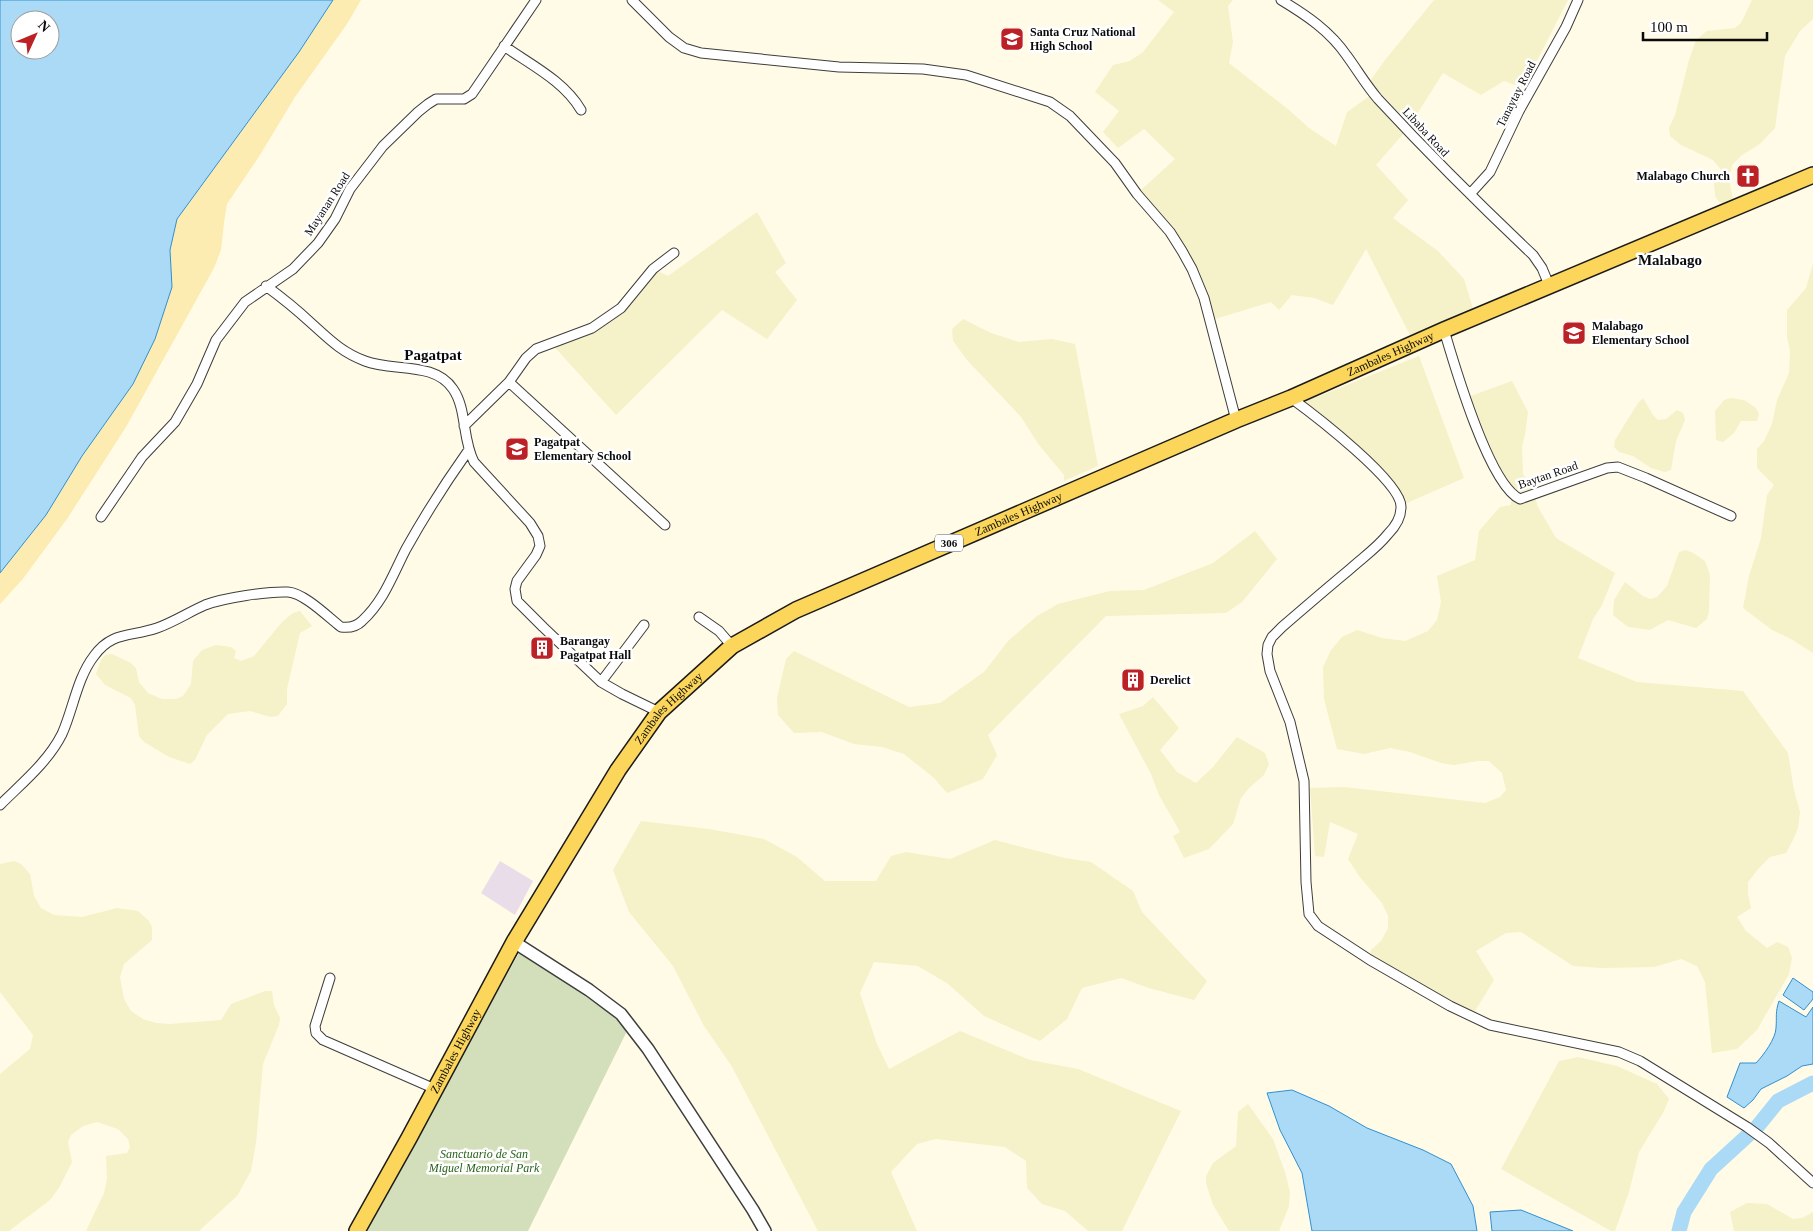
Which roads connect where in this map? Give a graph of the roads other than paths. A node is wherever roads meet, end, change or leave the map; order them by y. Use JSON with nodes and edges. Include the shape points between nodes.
{"nodes":[{"id":1,"x":536,"y":0,"type":"edge"},
{"id":2,"x":632,"y":0,"type":"edge"},
{"id":3,"x":1281,"y":0,"type":"edge"},
{"id":4,"x":1578,"y":0,"type":"edge"},
{"id":5,"x":504,"y":46,"type":"junction"},
{"id":6,"x":582,"y":110,"type":"dead end"},
{"id":7,"x":1813,"y":175,"type":"edge"},
{"id":8,"x":1470,"y":194,"type":"junction"},
{"id":9,"x":674,"y":253,"type":"dead end"},
{"id":10,"x":1549,"y":285,"type":"junction"},
{"id":11,"x":266,"y":286,"type":"junction"},
{"id":12,"x":1444,"y":330,"type":"junction"},
{"id":13,"x":509,"y":382,"type":"junction"},
{"id":14,"x":1291,"y":398,"type":"junction"},
{"id":15,"x":1236,"y":420,"type":"junction"},
{"id":16,"x":464,"y":426,"type":"junction"},
{"id":17,"x":468,"y":451,"type":"junction"},
{"id":18,"x":1731,"y":516,"type":"dead end"},
{"id":19,"x":101,"y":517,"type":"dead end"},
{"id":20,"x":665,"y":525,"type":"dead end"},
{"id":21,"x":699,"y":617,"type":"dead end"},
{"id":22,"x":644,"y":625,"type":"dead end"},
{"id":23,"x":732,"y":646,"type":"junction"},
{"id":24,"x":601,"y":682,"type":"junction"},
{"id":25,"x":659,"y":712,"type":"junction"},
{"id":26,"x":0,"y":805,"type":"edge"},
{"id":27,"x":514,"y":942,"type":"junction"},
{"id":28,"x":330,"y":978,"type":"dead end"},
{"id":29,"x":436,"y":1089,"type":"junction"},
{"id":30,"x":1813,"y":1183,"type":"edge"},
{"id":31,"x":356,"y":1231,"type":"edge"},
{"id":32,"x":765,"y":1231,"type":"edge"}],
"edges":[{"from":1,"to":5,"type":"street","name":"Mayanan Road"},
{"from":2,"to":15,"type":"street","via":[[669,37],[684,48],[701,53],[839,67],[924,69],[966,75],[1050,102],[1070,116],[1115,163],[1182,251],[1204,298]]},
{"from":3,"to":8,"type":"street","name":"Libaba Road","via":[[1331,37],[1377,97]]},
{"from":4,"to":8,"type":"street","name":"Tanaytay Road","via":[[1490,172]]},
{"from":5,"to":6,"type":"street","via":[[557,83]]},
{"from":5,"to":11,"type":"street","name":"Mayanan Road","via":[[472,94],[464,99],[436,99],[384,146],[350,189],[318,244],[292,269]]},
{"from":7,"to":10,"type":"main road","name":"Zambales Highway","number":"306"},
{"from":8,"to":10,"type":"street","name":"Libaba Road","via":[[1533,255]]},
{"from":9,"to":13,"type":"street","via":[[653,269],[621,308],[592,328],[536,349]]},
{"from":10,"to":12,"type":"main road","name":"Zambales Highway","number":"306"},
{"from":11,"to":16,"type":"street","via":[[343,352],[367,362],[421,370],[448,382],[461,406]]},
{"from":11,"to":19,"type":"street","name":"Mayanan Road","via":[[245,302],[216,340],[197,384],[174,422],[142,457]]},
{"from":12,"to":14,"type":"main road","name":"Zambales Highway","number":"306"},
{"from":12,"to":18,"type":"street","name":"Baytan Road","via":[[1470,411],[1494,467],[1513,496],[1520,500],[1606,468],[1618,467]]},
{"from":13,"to":16,"type":"street"},
{"from":13,"to":20,"type":"street"},
{"from":14,"to":15,"type":"main road","name":"Zambales Highway","number":"306"},
{"from":14,"to":30,"type":"street","via":[[1360,453],[1392,488],[1401,506],[1395,525],[1381,542],[1272,637],[1268,645],[1270,670],[1290,722],[1304,781],[1309,914],[1318,926],[1370,960],[1490,1025],[1619,1052],[1640,1061],[1747,1127]]},
{"from":15,"to":23,"type":"main road","name":"Zambales Highway","number":"306","via":[[796,610]]},
{"from":16,"to":17,"type":"street"},
{"from":17,"to":24,"type":"street","via":[[538,536],[540,546],[536,556],[517,581],[517,600]]},
{"from":17,"to":26,"type":"street","via":[[406,549],[390,583],[361,623],[350,628],[341,627],[299,595],[289,592],[260,594],[207,604],[174,622],[108,641],[93,657],[51,754]]},
{"from":21,"to":23,"type":"street"},
{"from":22,"to":24,"type":"street"},
{"from":23,"to":25,"type":"main road","name":"Zambales Highway","number":"306"},
{"from":24,"to":25,"type":"street"},
{"from":25,"to":27,"type":"main road","name":"Zambales Highway","number":"306","via":[[618,770]]},
{"from":27,"to":29,"type":"main road","name":"Zambales Highway","number":"306"},
{"from":27,"to":32,"type":"street","via":[[621,1014],[648,1049]]},
{"from":28,"to":29,"type":"street","via":[[315,1026],[316,1033],[323,1040]]},
{"from":29,"to":31,"type":"main road","name":"Zambales Highway","number":"306"}]}
